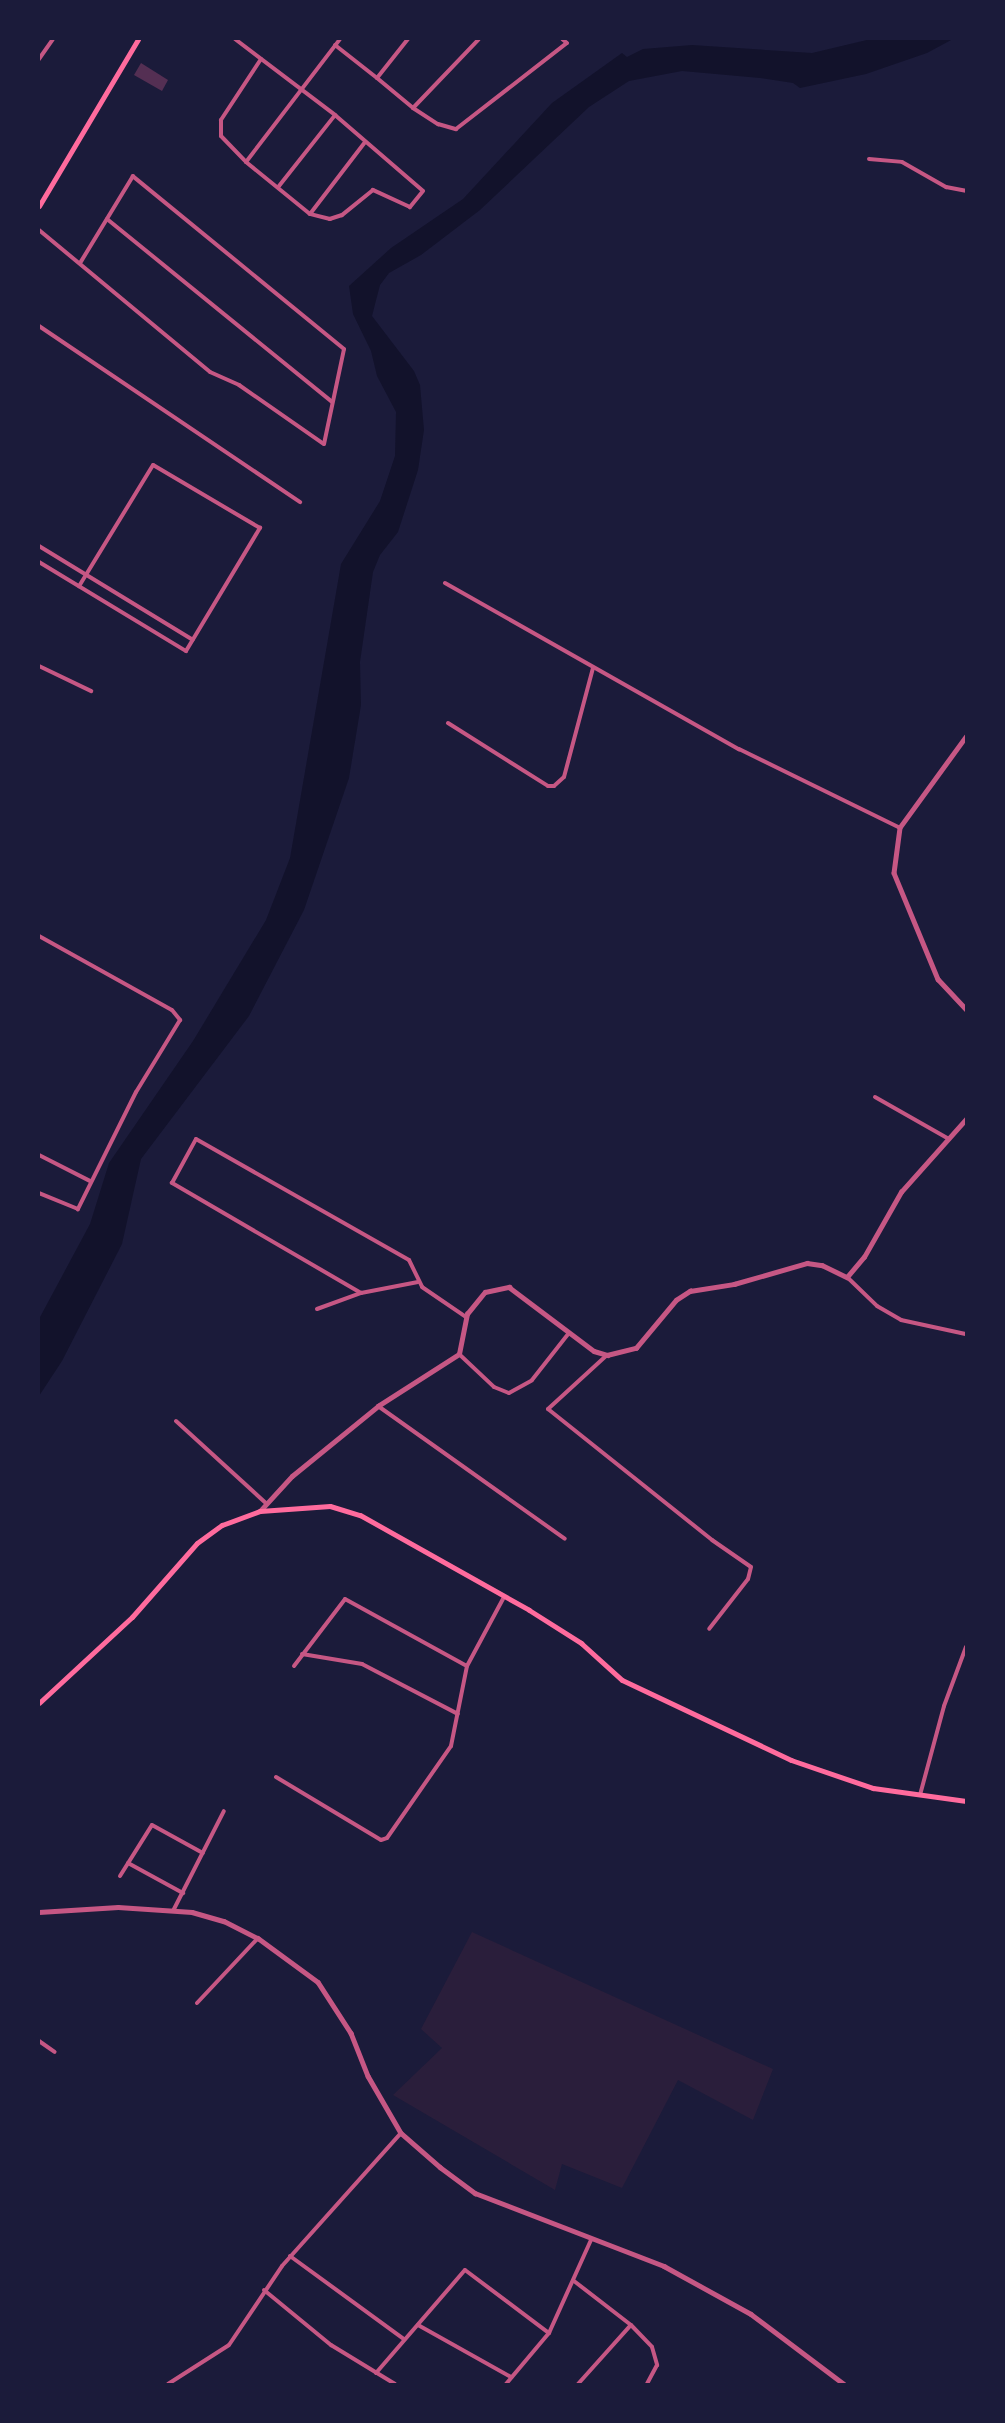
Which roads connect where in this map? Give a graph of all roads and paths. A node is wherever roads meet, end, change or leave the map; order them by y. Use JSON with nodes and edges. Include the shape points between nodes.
{"nodes":[{"id":1,"x":53,"y":39,"type":"edge"},
{"id":2,"x":138,"y":39,"type":"edge"},
{"id":3,"x":235,"y":39,"type":"edge"},
{"id":4,"x":340,"y":39,"type":"edge"},
{"id":5,"x":408,"y":39,"type":"edge"},
{"id":6,"x":479,"y":39,"type":"edge"},
{"id":7,"x":562,"y":39,"type":"edge"},
{"id":8,"x":335,"y":45,"type":"junction"},
{"id":9,"x":39,"y":59,"type":"edge"},
{"id":10,"x":261,"y":59,"type":"junction"},
{"id":11,"x":377,"y":78,"type":"junction"},
{"id":12,"x":302,"y":92,"type":"junction"},
{"id":13,"x":413,"y":108,"type":"junction"},
{"id":14,"x":335,"y":115,"type":"junction"},
{"id":15,"x":365,"y":142,"type":"junction"},
{"id":16,"x":869,"y":159,"type":"dead end"},
{"id":17,"x":246,"y":162,"type":"junction"},
{"id":18,"x":279,"y":186,"type":"junction"},
{"id":19,"x":966,"y":191,"type":"edge"},
{"id":20,"x":39,"y":206,"type":"edge"},
{"id":21,"x":310,"y":214,"type":"junction"},
{"id":22,"x":107,"y":219,"type":"junction"},
{"id":23,"x":39,"y":230,"type":"edge"},
{"id":24,"x":80,"y":263,"type":"junction"},
{"id":25,"x":39,"y":326,"type":"edge"},
{"id":26,"x":332,"y":402,"type":"junction"},
{"id":27,"x":300,"y":502,"type":"dead end"},
{"id":28,"x":39,"y":546,"type":"edge"},
{"id":29,"x":39,"y":562,"type":"edge"},
{"id":30,"x":85,"y":575,"type":"junction"},
{"id":31,"x":445,"y":583,"type":"dead end"},
{"id":32,"x":79,"y":586,"type":"junction"},
{"id":33,"x":193,"y":640,"type":"junction"},
{"id":34,"x":39,"y":666,"type":"edge"},
{"id":35,"x":593,"y":668,"type":"junction"},
{"id":36,"x":91,"y":691,"type":"dead end"},
{"id":37,"x":448,"y":723,"type":"dead end"},
{"id":38,"x":966,"y":737,"type":"edge"},
{"id":39,"x":900,"y":828,"type":"junction"},
{"id":40,"x":39,"y":936,"type":"edge"},
{"id":41,"x":966,"y":1009,"type":"edge"},
{"id":42,"x":875,"y":1097,"type":"dead end"},
{"id":43,"x":966,"y":1119,"type":"edge"},
{"id":44,"x":950,"y":1139,"type":"junction"},
{"id":45,"x":39,"y":1155,"type":"edge"},
{"id":46,"x":90,"y":1181,"type":"junction"},
{"id":47,"x":39,"y":1193,"type":"edge"},
{"id":48,"x":847,"y":1277,"type":"junction"},
{"id":49,"x":418,"y":1282,"type":"junction"},
{"id":50,"x":361,"y":1293,"type":"junction"},
{"id":51,"x":317,"y":1309,"type":"dead end"},
{"id":52,"x":466,"y":1317,"type":"junction"},
{"id":53,"x":569,"y":1333,"type":"junction"},
{"id":54,"x":966,"y":1334,"type":"edge"},
{"id":55,"x":459,"y":1354,"type":"junction"},
{"id":56,"x":607,"y":1355,"type":"junction"},
{"id":57,"x":378,"y":1406,"type":"junction"},
{"id":58,"x":176,"y":1421,"type":"dead end"},
{"id":59,"x":267,"y":1504,"type":"junction"},
{"id":60,"x":260,"y":1511,"type":"junction"},
{"id":61,"x":565,"y":1539,"type":"dead end"},
{"id":62,"x":504,"y":1597,"type":"junction"},
{"id":63,"x":709,"y":1629,"type":"dead end"},
{"id":64,"x":966,"y":1647,"type":"edge"},
{"id":65,"x":302,"y":1654,"type":"junction"},
{"id":66,"x":294,"y":1666,"type":"dead end"},
{"id":67,"x":467,"y":1666,"type":"junction"},
{"id":68,"x":39,"y":1703,"type":"edge"},
{"id":69,"x":458,"y":1714,"type":"junction"},
{"id":70,"x":276,"y":1777,"type":"dead end"},
{"id":71,"x":920,"y":1795,"type":"junction"},
{"id":72,"x":966,"y":1801,"type":"edge"},
{"id":73,"x":224,"y":1811,"type":"dead end"},
{"id":74,"x":203,"y":1853,"type":"junction"},
{"id":75,"x":128,"y":1863,"type":"junction"},
{"id":76,"x":120,"y":1876,"type":"dead end"},
{"id":77,"x":183,"y":1893,"type":"junction"},
{"id":78,"x":173,"y":1911,"type":"junction"},
{"id":79,"x":39,"y":1912,"type":"edge"},
{"id":80,"x":258,"y":1938,"type":"junction"},
{"id":81,"x":197,"y":2002,"type":"dead end"},
{"id":82,"x":39,"y":2041,"type":"edge"},
{"id":83,"x":56,"y":2052,"type":"dead end"},
{"id":84,"x":401,"y":2133,"type":"junction"},
{"id":85,"x":591,"y":2240,"type":"junction"},
{"id":86,"x":290,"y":2256,"type":"junction"},
{"id":87,"x":574,"y":2282,"type":"junction"},
{"id":88,"x":264,"y":2290,"type":"junction"},
{"id":89,"x":418,"y":2325,"type":"junction"},
{"id":90,"x":631,"y":2325,"type":"junction"},
{"id":91,"x":549,"y":2333,"type":"junction"},
{"id":92,"x":404,"y":2339,"type":"junction"},
{"id":93,"x":376,"y":2373,"type":"junction"},
{"id":94,"x":511,"y":2377,"type":"junction"},
{"id":95,"x":168,"y":2384,"type":"edge"},
{"id":96,"x":395,"y":2384,"type":"edge"},
{"id":97,"x":506,"y":2384,"type":"edge"},
{"id":98,"x":578,"y":2384,"type":"edge"},
{"id":99,"x":647,"y":2384,"type":"edge"},
{"id":100,"x":844,"y":2384,"type":"edge"}],
"edges":[{"from":1,"to":9,"type":"street"},
{"from":2,"to":20,"type":"main road"},
{"from":3,"to":10,"type":"street"},
{"from":4,"to":8,"type":"street"},
{"from":5,"to":11,"type":"street"},
{"from":6,"to":13,"type":"street"},
{"from":7,"to":13,"type":"street","via":[[567,43],[456,129],[438,124]]},
{"from":8,"to":11,"type":"street"},
{"from":8,"to":12,"type":"street"},
{"from":10,"to":12,"type":"street"},
{"from":10,"to":17,"type":"street","via":[[219,129]]},
{"from":11,"to":13,"type":"street"},
{"from":12,"to":14,"type":"street"},
{"from":12,"to":17,"type":"street"},
{"from":14,"to":15,"type":"street"},
{"from":14,"to":18,"type":"street"},
{"from":15,"to":21,"type":"street"},
{"from":15,"to":21,"type":"street","via":[[421,187],[423,195],[416,204],[402,206],[373,190],[342,215],[330,219]]},
{"from":16,"to":19,"type":"street","via":[[902,162],[946,187]]},
{"from":17,"to":18,"type":"street"},
{"from":18,"to":21,"type":"street"},
{"from":22,"to":24,"type":"street"},
{"from":22,"to":26,"type":"street"},
{"from":22,"to":26,"type":"street","via":[[133,176],[344,349]]},
{"from":23,"to":24,"type":"street"},
{"from":24,"to":26,"type":"street","via":[[210,372],[239,385],[324,444]]},
{"from":25,"to":27,"type":"street"},
{"from":28,"to":30,"type":"street"},
{"from":29,"to":32,"type":"street"},
{"from":30,"to":32,"type":"street"},
{"from":30,"to":33,"type":"street"},
{"from":30,"to":33,"type":"street","via":[[153,465],[260,528]]},
{"from":31,"to":35,"type":"street"},
{"from":32,"to":33,"type":"street","via":[[186,651]]},
{"from":34,"to":36,"type":"street"},
{"from":35,"to":37,"type":"street","via":[[564,777],[554,786],[548,786]]},
{"from":35,"to":39,"type":"street","via":[[740,749]]},
{"from":38,"to":39,"type":"street"},
{"from":39,"to":41,"type":"street","via":[[894,873],[939,979]]},
{"from":40,"to":46,"type":"street","via":[[172,1010],[180,1020]]},
{"from":42,"to":44,"type":"street"},
{"from":43,"to":44,"type":"street"},
{"from":44,"to":48,"type":"street","via":[[901,1192],[864,1257]]},
{"from":45,"to":46,"type":"street"},
{"from":46,"to":47,"type":"street","via":[[78,1209]]},
{"from":48,"to":54,"type":"street","via":[[877,1306],[900,1320]]},
{"from":48,"to":56,"type":"street","via":[[822,1265],[807,1263],[734,1284],[690,1291],[676,1300],[636,1348]]},
{"from":49,"to":50,"type":"street"},
{"from":49,"to":50,"type":"street","via":[[413,1263],[399,1253],[196,1139],[172,1183]]},
{"from":49,"to":52,"type":"street"},
{"from":50,"to":51,"type":"street"},
{"from":52,"to":53,"type":"street","via":[[485,1292],[509,1287]]},
{"from":52,"to":55,"type":"street"},
{"from":53,"to":55,"type":"street","via":[[531,1380],[509,1392],[494,1387]]},
{"from":53,"to":56,"type":"street","via":[[597,1353]]},
{"from":55,"to":57,"type":"street"},
{"from":56,"to":63,"type":"street","via":[[548,1409],[751,1567],[748,1579]]},
{"from":57,"to":59,"type":"street","via":[[292,1476]]},
{"from":57,"to":61,"type":"street"},
{"from":58,"to":59,"type":"street"},
{"from":59,"to":60,"type":"street"},
{"from":60,"to":62,"type":"main road","via":[[330,1506],[360,1515]]},
{"from":60,"to":68,"type":"main road","via":[[222,1525],[197,1543],[132,1617]]},
{"from":62,"to":67,"type":"street"},
{"from":62,"to":71,"type":"main road","via":[[581,1644],[622,1680],[685,1711],[791,1761],[864,1786]]},
{"from":64,"to":71,"type":"street","via":[[944,1706]]},
{"from":65,"to":66,"type":"street"},
{"from":65,"to":67,"type":"street","via":[[345,1599]]},
{"from":65,"to":69,"type":"street","via":[[362,1664]]},
{"from":67,"to":69,"type":"street"},
{"from":69,"to":70,"type":"street","via":[[451,1746],[387,1838],[381,1840]]},
{"from":71,"to":72,"type":"main road"},
{"from":73,"to":74,"type":"street"},
{"from":74,"to":75,"type":"street","via":[[152,1825]]},
{"from":74,"to":77,"type":"street"},
{"from":75,"to":76,"type":"street"},
{"from":75,"to":77,"type":"street"},
{"from":77,"to":78,"type":"street"},
{"from":78,"to":79,"type":"street","via":[[118,1907]]},
{"from":78,"to":80,"type":"street","via":[[224,1921]]},
{"from":80,"to":81,"type":"street"},
{"from":80,"to":84,"type":"street","via":[[318,1982],[351,2033],[369,2076]]},
{"from":82,"to":83,"type":"street"},
{"from":84,"to":85,"type":"street","via":[[475,2193]]},
{"from":84,"to":86,"type":"street"},
{"from":85,"to":87,"type":"street"},
{"from":85,"to":100,"type":"street","via":[[664,2266],[751,2314]]},
{"from":86,"to":88,"type":"street"},
{"from":86,"to":92,"type":"street"},
{"from":87,"to":90,"type":"street"},
{"from":87,"to":91,"type":"street"},
{"from":88,"to":93,"type":"street","via":[[331,2345]]},
{"from":88,"to":95,"type":"street","via":[[229,2345]]},
{"from":89,"to":91,"type":"street","via":[[465,2270]]},
{"from":89,"to":92,"type":"street"},
{"from":89,"to":94,"type":"street"},
{"from":90,"to":98,"type":"street"},
{"from":90,"to":99,"type":"street","via":[[652,2347],[656,2357],[655,2374]]},
{"from":91,"to":94,"type":"street"},
{"from":92,"to":93,"type":"street"},
{"from":93,"to":96,"type":"street"},
{"from":94,"to":97,"type":"street"}]}
